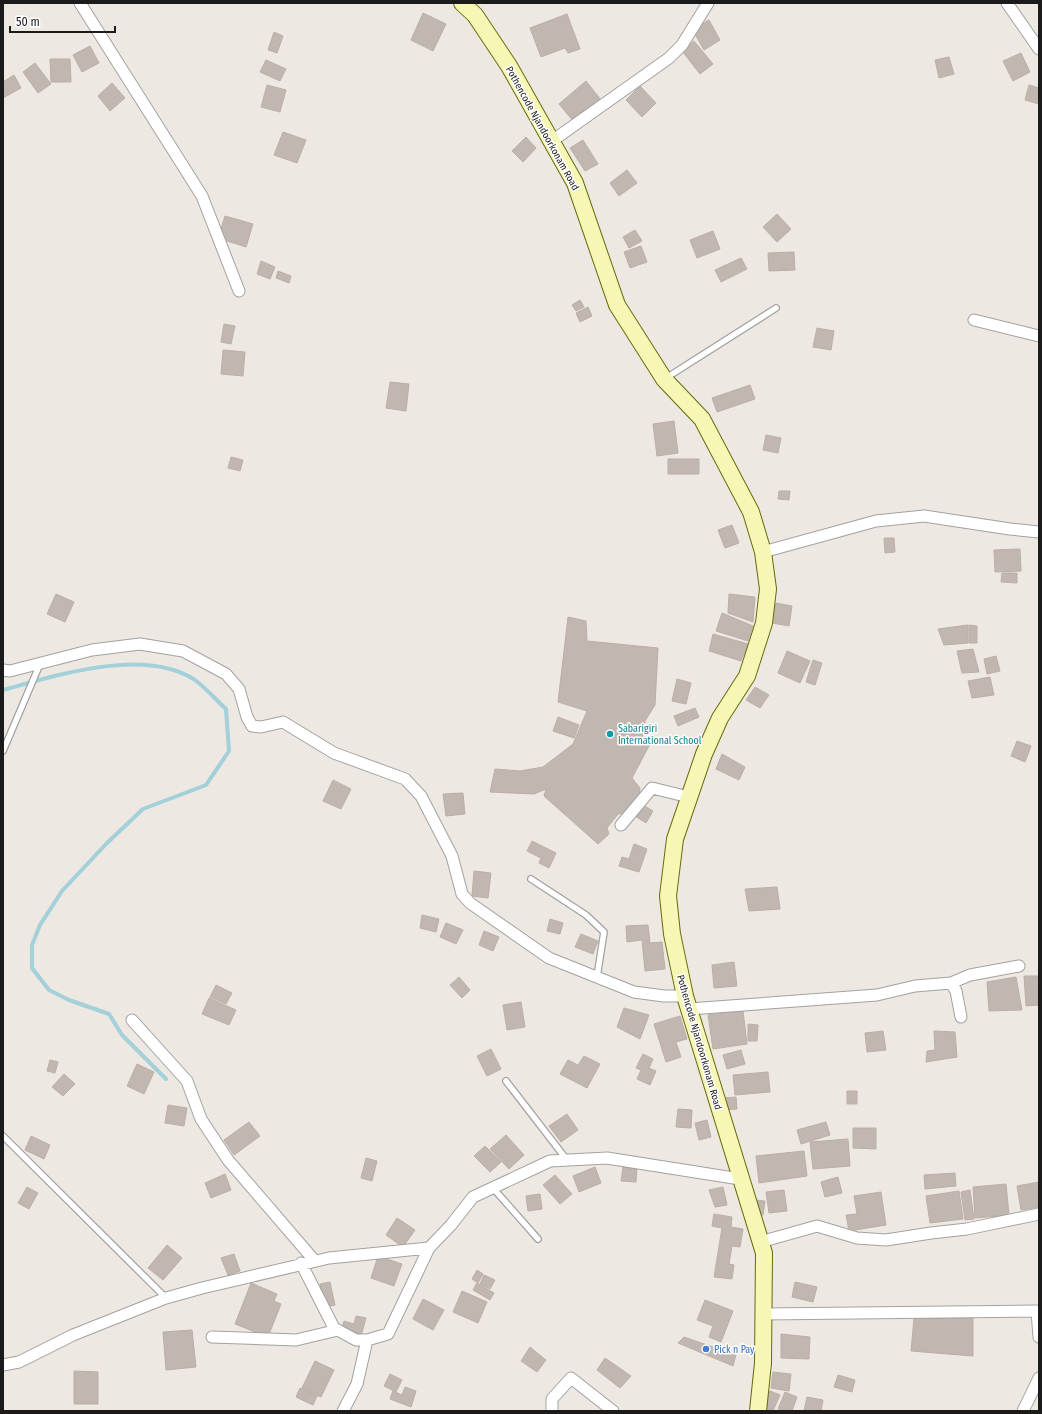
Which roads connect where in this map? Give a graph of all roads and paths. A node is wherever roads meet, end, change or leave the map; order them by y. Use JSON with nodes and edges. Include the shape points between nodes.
{"nodes":[{"id":1,"x":80,"y":3,"type":"edge"},
{"id":2,"x":462,"y":3,"type":"edge"},
{"id":3,"x":708,"y":3,"type":"edge"},
{"id":4,"x":1006,"y":3,"type":"edge"},
{"id":5,"x":1039,"y":49,"type":"edge"},
{"id":6,"x":552,"y":141,"type":"junction"},
{"id":7,"x":239,"y":291,"type":"dead end"},
{"id":8,"x":776,"y":308,"type":"dead end"},
{"id":9,"x":974,"y":320,"type":"dead end"},
{"id":10,"x":1039,"y":336,"type":"edge"},
{"id":11,"x":664,"y":379,"type":"junction"},
{"id":12,"x":1039,"y":532,"type":"edge"},
{"id":13,"x":763,"y":552,"type":"junction"},
{"id":14,"x":40,"y":664,"type":"junction"},
{"id":15,"x":3,"y":670,"type":"edge"},
{"id":16,"x":3,"y":751,"type":"edge"},
{"id":17,"x":689,"y":797,"type":"junction"},
{"id":18,"x":621,"y":825,"type":"dead end"},
{"id":19,"x":531,"y":879,"type":"dead end"},
{"id":20,"x":1019,"y":966,"type":"dead end"},
{"id":21,"x":597,"y":977,"type":"junction"},
{"id":22,"x":950,"y":983,"type":"junction"},
{"id":23,"x":687,"y":1002,"type":"junction"},
{"id":24,"x":961,"y":1017,"type":"dead end"},
{"id":25,"x":132,"y":1020,"type":"dead end"},
{"id":26,"x":506,"y":1081,"type":"dead end"},
{"id":27,"x":3,"y":1136,"type":"edge"},
{"id":28,"x":567,"y":1160,"type":"junction"},
{"id":29,"x":740,"y":1180,"type":"junction"},
{"id":30,"x":493,"y":1188,"type":"junction"},
{"id":31,"x":1039,"y":1214,"type":"edge"},
{"id":32,"x":538,"y":1239,"type":"dead end"},
{"id":33,"x":760,"y":1242,"type":"junction"},
{"id":34,"x":429,"y":1248,"type":"junction"},
{"id":35,"x":314,"y":1260,"type":"junction"},
{"id":36,"x":301,"y":1263,"type":"junction"},
{"id":37,"x":166,"y":1298,"type":"junction"},
{"id":38,"x":763,"y":1314,"type":"junction"},
{"id":39,"x":338,"y":1330,"type":"junction"},
{"id":40,"x":212,"y":1337,"type":"dead end"},
{"id":41,"x":1039,"y":1337,"type":"edge"},
{"id":42,"x":367,"y":1340,"type":"junction"},
{"id":43,"x":3,"y":1365,"type":"edge"},
{"id":44,"x":1039,"y":1378,"type":"edge"},
{"id":45,"x":343,"y":1411,"type":"edge"},
{"id":46,"x":552,"y":1411,"type":"edge"},
{"id":47,"x":613,"y":1411,"type":"edge"},
{"id":48,"x":758,"y":1411,"type":"edge"},
{"id":49,"x":1022,"y":1411,"type":"edge"}],
"edges":[{"from":1,"to":7,"type":"street","via":[[202,196]]},
{"from":2,"to":6,"type":"main road","name":"Pothencode Njandoorkonam Road","via":[[475,15],[509,66]]},
{"from":3,"to":6,"type":"street","via":[[682,45],[669,58]]},
{"from":4,"to":5,"type":"street"},
{"from":6,"to":11,"type":"main road","name":"Pothencode Njandoorkonam Road","via":[[575,183],[617,305]]},
{"from":8,"to":11,"type":"lane"},
{"from":9,"to":10,"type":"street"},
{"from":11,"to":13,"type":"main road","name":"Pothencode Njandoorkonam Road","via":[[702,419],[751,512]]},
{"from":12,"to":13,"type":"street","via":[[924,516],[876,521]]},
{"from":13,"to":17,"type":"main road","name":"Pothencode Njandoorkonam Road","via":[[768,589],[764,623],[747,676],[720,718]]},
{"from":14,"to":15,"type":"street","via":[[10,671]]},
{"from":14,"to":16,"type":"lane"},
{"from":14,"to":21,"type":"street","via":[[92,650],[140,644],[183,651],[226,674],[239,690],[252,726],[261,727],[283,722],[334,753],[405,779],[421,796],[452,856],[462,894],[470,903],[549,958]]},
{"from":17,"to":18,"type":"street","via":[[652,788]]},
{"from":17,"to":23,"type":"main road","name":"Pothencode Njandoorkonam Road","via":[[675,839],[668,896],[672,934]]},
{"from":19,"to":21,"type":"lane","via":[[586,915],[604,932]]},
{"from":20,"to":22,"type":"street","via":[[970,975]]},
{"from":21,"to":23,"type":"street","via":[[634,992]]},
{"from":22,"to":23,"type":"street","via":[[916,986],[877,995]]},
{"from":22,"to":24,"type":"street","via":[[956,991]]},
{"from":23,"to":29,"type":"main road","name":"Pothencode Njandoorkonam Road"},
{"from":25,"to":35,"type":"street","via":[[186,1081],[201,1119],[228,1160]]},
{"from":26,"to":28,"type":"lane"},
{"from":27,"to":37,"type":"lane"},
{"from":28,"to":29,"type":"street","via":[[607,1158]]},
{"from":28,"to":30,"type":"street","via":[[550,1161]]},
{"from":29,"to":33,"type":"main road","name":"Pothencode Njandoorkonam Road"},
{"from":30,"to":32,"type":"lane"},
{"from":30,"to":34,"type":"street","via":[[472,1197]]},
{"from":31,"to":33,"type":"street","via":[[967,1229],[886,1240],[857,1238],[817,1226]]},
{"from":33,"to":38,"type":"main road","name":"Pothencode Njandoorkonam Road","via":[[764,1253]]},
{"from":34,"to":35,"type":"street"},
{"from":34,"to":42,"type":"street","via":[[388,1334]]},
{"from":35,"to":36,"type":"street"},
{"from":36,"to":37,"type":"street"},
{"from":36,"to":39,"type":"street","via":[[334,1328]]},
{"from":37,"to":43,"type":"street","via":[[73,1335],[19,1362]]},
{"from":38,"to":41,"type":"street","via":[[1037,1311]]},
{"from":38,"to":48,"type":"main road","name":"Pothencode Njandoorkonam Road","via":[[763,1363]]},
{"from":39,"to":40,"type":"street","via":[[296,1340]]},
{"from":39,"to":42,"type":"street","via":[[356,1340]]},
{"from":42,"to":45,"type":"street","via":[[357,1384]]},
{"from":44,"to":49,"type":"street"},
{"from":46,"to":47,"type":"street","via":[[552,1399],[571,1378]]}]}
